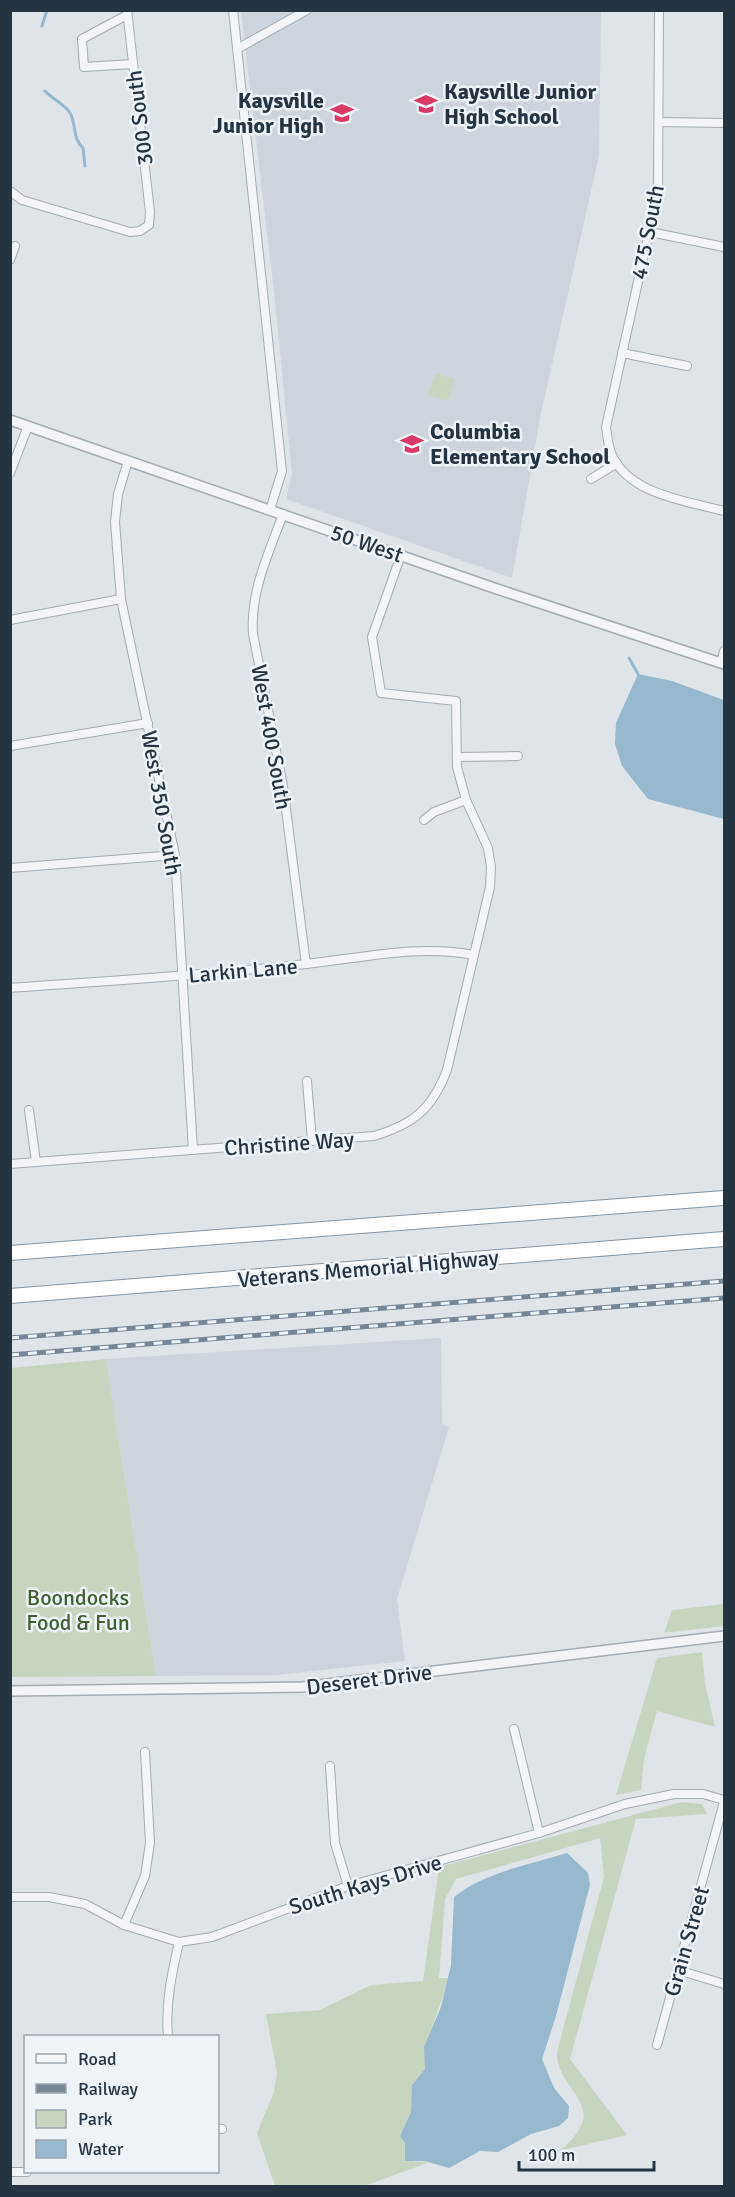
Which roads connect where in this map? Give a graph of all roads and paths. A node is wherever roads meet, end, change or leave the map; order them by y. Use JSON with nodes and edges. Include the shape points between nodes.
{"nodes":[{"id":1,"x":233,"y":10,"type":"edge"},
{"id":2,"x":307,"y":10,"type":"edge"},
{"id":3,"x":659,"y":10,"type":"edge"},
{"id":4,"x":127,"y":13,"type":"edge"},
{"id":5,"x":237,"y":49,"type":"junction"},
{"id":6,"x":133,"y":64,"type":"junction"},
{"id":7,"x":659,"y":122,"type":"junction"},
{"id":8,"x":724,"y":123,"type":"edge"},
{"id":9,"x":10,"y":191,"type":"edge"},
{"id":10,"x":651,"y":232,"type":"junction"},
{"id":11,"x":15,"y":246,"type":"dead end"},
{"id":12,"x":724,"y":247,"type":"edge"},
{"id":13,"x":10,"y":260,"type":"edge"},
{"id":14,"x":621,"y":353,"type":"junction"},
{"id":15,"x":687,"y":366,"type":"dead end"},
{"id":16,"x":10,"y":420,"type":"edge"},
{"id":17,"x":28,"y":426,"type":"junction"},
{"id":18,"x":128,"y":461,"type":"junction"},
{"id":19,"x":617,"y":463,"type":"junction"},
{"id":20,"x":10,"y":473,"type":"edge"},
{"id":21,"x":591,"y":478,"type":"dead end"},
{"id":22,"x":270,"y":510,"type":"junction"},
{"id":23,"x":724,"y":511,"type":"edge"},
{"id":24,"x":283,"y":514,"type":"junction"},
{"id":25,"x":401,"y":555,"type":"junction"},
{"id":26,"x":121,"y":599,"type":"junction"},
{"id":27,"x":10,"y":620,"type":"edge"},
{"id":28,"x":724,"y":651,"type":"edge"},
{"id":29,"x":723,"y":663,"type":"edge"},
{"id":30,"x":148,"y":723,"type":"junction"},
{"id":31,"x":10,"y":746,"type":"edge"},
{"id":32,"x":518,"y":756,"type":"dead end"},
{"id":33,"x":457,"y":757,"type":"junction"},
{"id":34,"x":466,"y":800,"type":"junction"},
{"id":35,"x":424,"y":820,"type":"dead end"},
{"id":36,"x":175,"y":855,"type":"junction"},
{"id":37,"x":10,"y":868,"type":"edge"},
{"id":38,"x":474,"y":955,"type":"junction"},
{"id":39,"x":306,"y":964,"type":"junction"},
{"id":40,"x":182,"y":975,"type":"junction"},
{"id":41,"x":10,"y":988,"type":"edge"},
{"id":42,"x":307,"y":1082,"type":"dead end"},
{"id":43,"x":29,"y":1110,"type":"dead end"},
{"id":44,"x":312,"y":1141,"type":"junction"},
{"id":45,"x":193,"y":1150,"type":"junction"},
{"id":46,"x":36,"y":1162,"type":"junction"},
{"id":47,"x":10,"y":1164,"type":"edge"},
{"id":48,"x":724,"y":1198,"type":"edge"},
{"id":49,"x":724,"y":1239,"type":"edge"},
{"id":50,"x":10,"y":1252,"type":"edge"},
{"id":51,"x":10,"y":1296,"type":"edge"},
{"id":52,"x":724,"y":1636,"type":"edge"},
{"id":53,"x":10,"y":1691,"type":"edge"},
{"id":54,"x":514,"y":1729,"type":"dead end"},
{"id":55,"x":145,"y":1752,"type":"dead end"},
{"id":56,"x":330,"y":1766,"type":"dead end"},
{"id":57,"x":724,"y":1801,"type":"edge"},
{"id":58,"x":539,"y":1833,"type":"junction"},
{"id":59,"x":348,"y":1886,"type":"junction"},
{"id":60,"x":10,"y":1897,"type":"edge"},
{"id":61,"x":124,"y":1925,"type":"junction"},
{"id":62,"x":179,"y":1942,"type":"junction"},
{"id":63,"x":678,"y":1970,"type":"junction"},
{"id":64,"x":724,"y":1984,"type":"edge"},
{"id":65,"x":168,"y":2035,"type":"edge"},
{"id":66,"x":657,"y":2045,"type":"dead end"}],
"edges":[{"from":1,"to":5,"type":"street"},
{"from":2,"to":5,"type":"street"},
{"from":3,"to":7,"type":"street","name":"475 South"},
{"from":4,"to":6,"type":"street","name":"300 South"},
{"from":4,"to":6,"type":"street","via":[[82,39],[84,68]]},
{"from":5,"to":22,"type":"street","via":[[282,471]]},
{"from":6,"to":9,"type":"street","name":"300 South","via":[[149,225],[130,232],[22,200]]},
{"from":7,"to":8,"type":"street"},
{"from":7,"to":10,"type":"street","name":"475 South","via":[[658,191]]},
{"from":10,"to":12,"type":"street"},
{"from":10,"to":14,"type":"street","name":"475 South"},
{"from":11,"to":13,"type":"street"},
{"from":14,"to":15,"type":"street"},
{"from":14,"to":19,"type":"street","name":"475 South","via":[[606,427],[610,451]]},
{"from":16,"to":17,"type":"street","name":"50 West"},
{"from":17,"to":18,"type":"street","name":"50 West"},
{"from":17,"to":20,"type":"street"},
{"from":18,"to":22,"type":"street","name":"50 West"},
{"from":18,"to":26,"type":"street","name":"West 350 South","via":[[115,522]]},
{"from":19,"to":21,"type":"street"},
{"from":19,"to":23,"type":"street","via":[[652,491]]},
{"from":22,"to":24,"type":"street","name":"50 West"},
{"from":24,"to":25,"type":"street","name":"50 West"},
{"from":24,"to":39,"type":"street","name":"West 400 South","via":[[256,591],[253,634],[283,786]]},
{"from":25,"to":29,"type":"street","name":"50 West"},
{"from":25,"to":33,"type":"street","name":"Christine Way","via":[[372,637],[381,693],[456,700]]},
{"from":26,"to":27,"type":"street"},
{"from":26,"to":30,"type":"street","name":"West 350 South"},
{"from":28,"to":29,"type":"street"},
{"from":30,"to":31,"type":"street"},
{"from":30,"to":36,"type":"street","name":"West 350 South"},
{"from":32,"to":33,"type":"street"},
{"from":33,"to":34,"type":"street","name":"Christine Way"},
{"from":34,"to":35,"type":"street"},
{"from":34,"to":38,"type":"street","name":"Christine Way","via":[[482,830],[491,867]]},
{"from":36,"to":37,"type":"street"},
{"from":36,"to":40,"type":"street","name":"West 350 South"},
{"from":38,"to":39,"type":"street","name":"Larkin Lane","via":[[419,950]]},
{"from":38,"to":44,"type":"street","name":"Christine Way","via":[[447,1070],[426,1109],[402,1126],[374,1136]]},
{"from":39,"to":40,"type":"street","name":"Larkin Lane"},
{"from":40,"to":41,"type":"street","name":"Larkin Lane"},
{"from":40,"to":45,"type":"street","name":"West 350 South"},
{"from":42,"to":44,"type":"street"},
{"from":43,"to":46,"type":"street"},
{"from":44,"to":45,"type":"street","name":"Christine Way"},
{"from":45,"to":46,"type":"street","name":"Christine Way"},
{"from":46,"to":47,"type":"street","name":"Christine Way"},
{"from":48,"to":50,"type":"highway","name":"Veterans Memorial Highway"},
{"from":49,"to":51,"type":"highway","name":"Veterans Memorial Highway"},
{"from":52,"to":53,"type":"street","name":"Deseret Drive","via":[[302,1687]]},
{"from":54,"to":58,"type":"street"},
{"from":55,"to":61,"type":"street","via":[[150,1843],[145,1876]]},
{"from":56,"to":59,"type":"street","via":[[335,1844]]},
{"from":57,"to":58,"type":"street","name":"South Kays Drive","via":[[703,1794],[674,1794],[625,1804]]},
{"from":57,"to":63,"type":"street","name":"Grain Street"},
{"from":58,"to":59,"type":"street","name":"South Kays Drive"},
{"from":59,"to":62,"type":"street","name":"South Kays Drive","via":[[212,1937]]},
{"from":60,"to":61,"type":"street","name":"South Kays Drive","via":[[49,1897],[85,1904]]},
{"from":61,"to":62,"type":"street","name":"South Kays Drive"},
{"from":62,"to":65,"type":"street","via":[[166,2020]]},
{"from":63,"to":64,"type":"street"},
{"from":63,"to":66,"type":"street","name":"Grain Street"}]}
